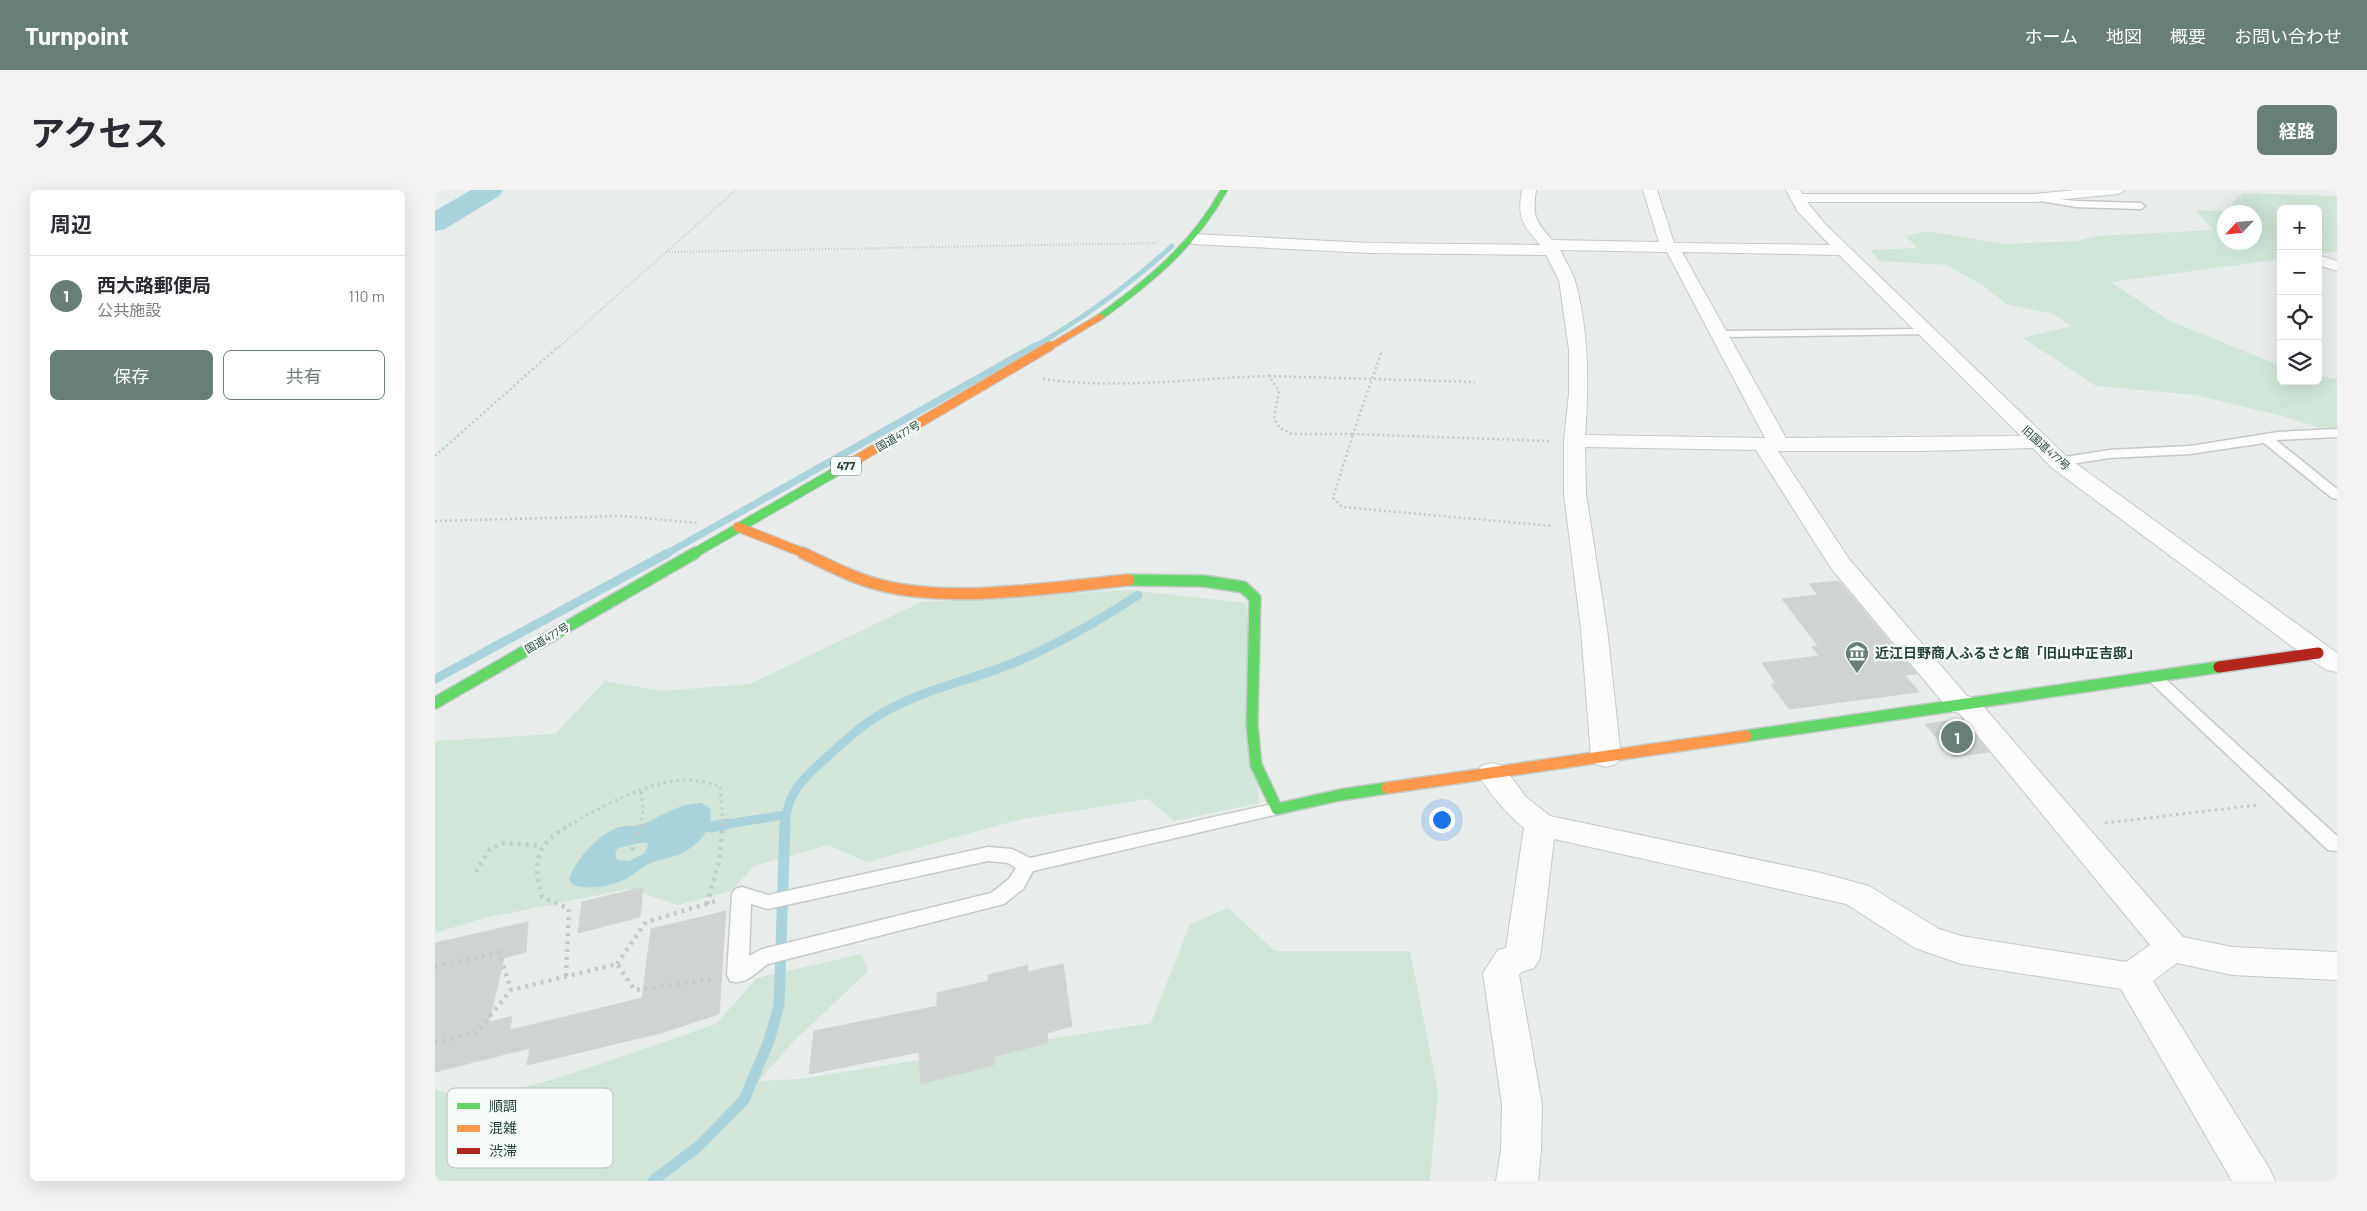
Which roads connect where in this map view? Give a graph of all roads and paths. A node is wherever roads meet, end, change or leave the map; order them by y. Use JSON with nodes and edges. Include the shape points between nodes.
{"nodes":[{"id":1,"x":736,"y":190,"type":"edge"},
{"id":2,"x":1224,"y":190,"type":"edge"},
{"id":3,"x":1529,"y":190,"type":"edge"},
{"id":4,"x":1650,"y":190,"type":"edge"},
{"id":5,"x":2118,"y":190,"type":"edge"},
{"id":6,"x":1795,"y":194,"type":"edge"},
{"id":7,"x":2035,"y":198,"type":"junction"},
{"id":8,"x":2141,"y":206,"type":"dead end"},
{"id":9,"x":1191,"y":241,"type":"junction"},
{"id":10,"x":1550,"y":247,"type":"junction"},
{"id":11,"x":1670,"y":247,"type":"junction"},
{"id":12,"x":1843,"y":250,"type":"junction"},
{"id":13,"x":666,"y":252,"type":"junction"},
{"id":14,"x":2322,"y":261,"type":"edge"},
{"id":15,"x":2337,"y":266,"type":"edge"},
{"id":16,"x":1927,"y":332,"type":"junction"},
{"id":17,"x":1721,"y":334,"type":"junction"},
{"id":18,"x":1381,"y":353,"type":"dead end"},
{"id":19,"x":1010,"y":372,"type":"junction"},
{"id":20,"x":1269,"y":376,"type":"junction"},
{"id":21,"x":1371,"y":380,"type":"junction"},
{"id":22,"x":1475,"y":382,"type":"dead end"},
{"id":23,"x":2337,"y":433,"type":"edge"},
{"id":24,"x":1353,"y":434,"type":"junction"},
{"id":25,"x":2267,"y":439,"type":"junction"},
{"id":26,"x":1574,"y":442,"type":"junction"},
{"id":27,"x":2038,"y":442,"type":"junction"},
{"id":28,"x":1775,"y":445,"type":"junction"},
{"id":29,"x":435,"y":456,"type":"edge"},
{"id":30,"x":2059,"y":462,"type":"junction"},
{"id":31,"x":2337,"y":495,"type":"edge"},
{"id":32,"x":435,"y":521,"type":"edge"},
{"id":33,"x":1580,"y":526,"type":"junction"},
{"id":34,"x":738,"y":527,"type":"junction"},
{"id":35,"x":2331,"y":656,"type":"edge"},
{"id":36,"x":2154,"y":677,"type":"junction"},
{"id":37,"x":435,"y":703,"type":"edge"},
{"id":38,"x":1963,"y":705,"type":"junction"},
{"id":39,"x":1606,"y":757,"type":"junction"},
{"id":40,"x":1492,"y":773,"type":"junction"},
{"id":41,"x":641,"y":792,"type":"junction"},
{"id":42,"x":2289,"y":802,"type":"junction"},
{"id":43,"x":1277,"y":809,"type":"junction"},
{"id":44,"x":1540,"y":825,"type":"junction"},
{"id":45,"x":2069,"y":828,"type":"junction"},
{"id":46,"x":2335,"y":845,"type":"dead end"},
{"id":47,"x":542,"y":846,"type":"junction"},
{"id":48,"x":632,"y":850,"type":"dead end"},
{"id":49,"x":1027,"y":866,"type":"junction"},
{"id":50,"x":476,"y":872,"type":"dead end"},
{"id":51,"x":742,"y":894,"type":"junction"},
{"id":52,"x":768,"y":902,"type":"joint"},
{"id":53,"x":707,"y":904,"type":"junction"},
{"id":54,"x":2171,"y":948,"type":"junction"},
{"id":55,"x":617,"y":964,"type":"junction"},
{"id":56,"x":2337,"y":966,"type":"edge"},
{"id":57,"x":435,"y":967,"type":"edge"},
{"id":58,"x":737,"y":975,"type":"junction"},
{"id":59,"x":567,"y":976,"type":"junction"},
{"id":60,"x":2132,"y":977,"type":"junction"},
{"id":61,"x":511,"y":990,"type":"junction"},
{"id":62,"x":435,"y":1043,"type":"edge"},
{"id":63,"x":1517,"y":1181,"type":"edge"},
{"id":64,"x":2254,"y":1181,"type":"edge"}],
"edges":[{"from":1,"to":13,"type":"path"},
{"from":2,"to":9,"type":"main road","name":"国道477号","number":"477","via":[[1218,205]]},
{"from":3,"to":10,"type":"street","via":[[1526,210],[1532,226]]},
{"from":4,"to":11,"type":"street"},
{"from":5,"to":7,"type":"street"},
{"from":6,"to":7,"type":"street"},
{"from":6,"to":12,"type":"street","name":"旧国道477号","via":[[1803,209]]},
{"from":7,"to":8,"type":"lane","via":[[2076,204]]},
{"from":9,"to":10,"type":"street","via":[[1369,248]]},
{"from":9,"to":13,"type":"path"},
{"from":9,"to":19,"type":"main road","name":"国道477号","number":"477","via":[[1144,287],[1085,328]]},
{"from":10,"to":11,"type":"street"},
{"from":10,"to":26,"type":"street","via":[[1567,280],[1578,350],[1579,394]]},
{"from":11,"to":12,"type":"street"},
{"from":11,"to":17,"type":"street"},
{"from":12,"to":16,"type":"street","name":"旧国道477号"},
{"from":13,"to":29,"type":"path"},
{"from":14,"to":15,"type":"street"},
{"from":16,"to":17,"type":"lane"},
{"from":16,"to":27,"type":"street","name":"旧国道477号"},
{"from":17,"to":28,"type":"street"},
{"from":18,"to":21,"type":"path"},
{"from":19,"to":20,"type":"path","via":[[1097,386]]},
{"from":19,"to":34,"type":"main road","name":"国道477号","number":"477"},
{"from":20,"to":21,"type":"path"},
{"from":20,"to":24,"type":"path","via":[[1278,385],[1279,392],[1274,419],[1284,431],[1292,434]]},
{"from":21,"to":22,"type":"path"},
{"from":21,"to":24,"type":"path"},
{"from":23,"to":25,"type":"lane"},
{"from":24,"to":26,"type":"path"},
{"from":24,"to":33,"type":"path","via":[[1333,498],[1342,507]]},
{"from":25,"to":30,"type":"lane","via":[[2191,450],[2109,454]]},
{"from":25,"to":31,"type":"lane"},
{"from":26,"to":28,"type":"street"},
{"from":26,"to":33,"type":"street","via":[[1575,494]]},
{"from":27,"to":28,"type":"street","via":[[1949,446]]},
{"from":27,"to":30,"type":"street","name":"旧国道477号"},
{"from":28,"to":38,"type":"street","via":[[1764,446],[1840,563]]},
{"from":30,"to":35,"type":"street","name":"旧国道477号"},
{"from":32,"to":34,"type":"path","via":[[622,516]]},
{"from":33,"to":39,"type":"street"},
{"from":34,"to":37,"type":"main road","name":"国道477号","number":"477"},
{"from":34,"to":43,"type":"main road","via":[[881,585],[937,593],[955,595],[1130,580],[1221,582],[1249,590],[1255,598],[1252,725],[1256,765]]},
{"from":35,"to":36,"type":"main road"},
{"from":36,"to":38,"type":"main road"},
{"from":36,"to":42,"type":"lane"},
{"from":38,"to":39,"type":"main road"},
{"from":38,"to":45,"type":"street"},
{"from":39,"to":40,"type":"main road"},
{"from":40,"to":43,"type":"main road","via":[[1340,795]]},
{"from":40,"to":44,"type":"street","via":[[1515,804]]},
{"from":41,"to":47,"type":"path","via":[[575,823]]},
{"from":41,"to":48,"type":"path","via":[[644,812]]},
{"from":41,"to":53,"type":"path","via":[[681,780],[720,786],[723,799],[722,849]]},
{"from":42,"to":45,"type":"path"},
{"from":42,"to":46,"type":"lane"},
{"from":43,"to":49,"type":"lane"},
{"from":44,"to":60,"type":"street","via":[[1857,895],[1927,940],[1961,950]]},
{"from":44,"to":63,"type":"street","via":[[1522,958],[1510,960],[1501,973],[1522,1106]]},
{"from":45,"to":54,"type":"street"},
{"from":47,"to":50,"type":"path","via":[[504,843],[490,849]]},
{"from":47,"to":59,"type":"path","via":[[535,869],[542,897],[569,909]]},
{"from":49,"to":52,"type":"lane","via":[[1012,856],[988,854]]},
{"from":49,"to":58,"type":"lane","via":[[1016,884],[997,899],[762,957]]},
{"from":51,"to":52,"type":"lane"},
{"from":51,"to":53,"type":"path"},
{"from":51,"to":58,"type":"lane"},
{"from":53,"to":55,"type":"path","via":[[646,922]]},
{"from":54,"to":56,"type":"street","via":[[2232,961]]},
{"from":54,"to":60,"type":"street"},
{"from":55,"to":58,"type":"path","via":[[635,990]]},
{"from":55,"to":59,"type":"path"},
{"from":57,"to":61,"type":"path","via":[[499,952]]},
{"from":59,"to":61,"type":"path"},
{"from":60,"to":64,"type":"street"},
{"from":61,"to":62,"type":"path","via":[[477,1032]]}]}
